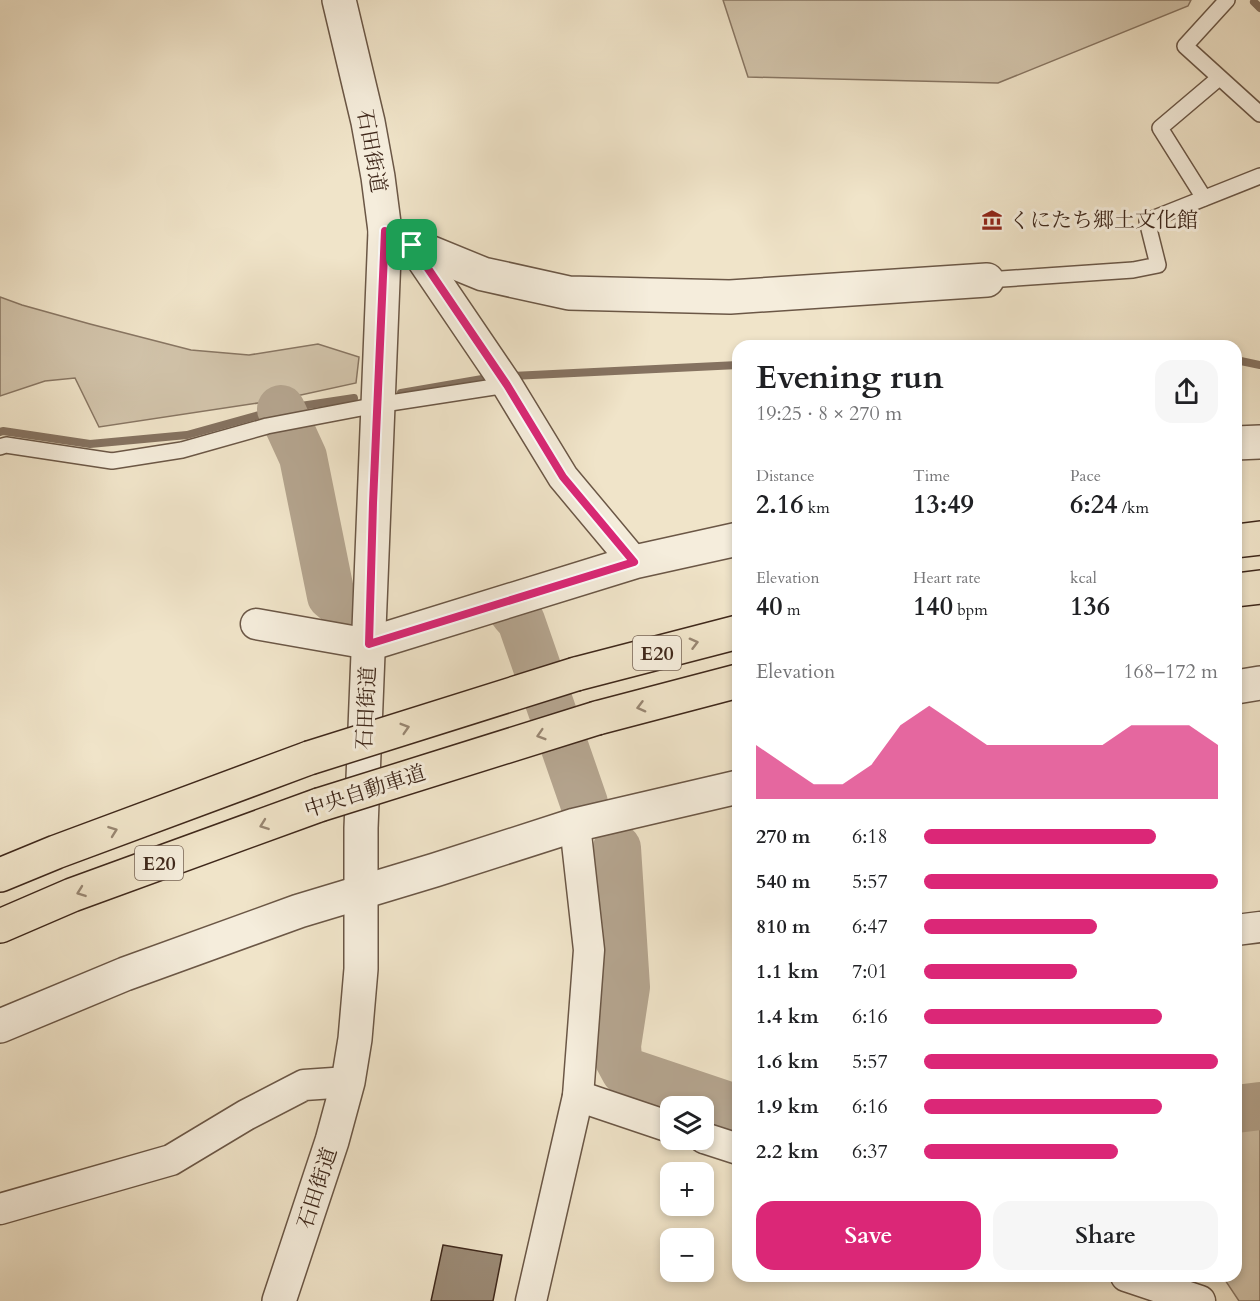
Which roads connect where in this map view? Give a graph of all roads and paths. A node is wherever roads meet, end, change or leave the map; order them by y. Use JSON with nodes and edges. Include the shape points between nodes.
{"nodes":[{"id":1,"x":339,"y":0,"type":"edge"},
{"id":2,"x":1227,"y":0,"type":"edge"},
{"id":3,"x":1219,"y":78,"type":"junction"},
{"id":4,"x":1260,"y":114,"type":"edge"},
{"id":5,"x":1260,"y":176,"type":"edge"},
{"id":6,"x":1204,"y":198,"type":"junction"},
{"id":7,"x":399,"y":238,"type":"junction"},
{"id":8,"x":987,"y":280,"type":"joint"},
{"id":9,"x":507,"y":385,"type":"junction"},
{"id":10,"x":377,"y":405,"type":"junction"},
{"id":11,"x":1260,"y":442,"type":"edge"},
{"id":12,"x":1242,"y":443,"type":"edge"},
{"id":13,"x":0,"y":447,"type":"edge"},
{"id":14,"x":1260,"y":538,"type":"edge"},
{"id":15,"x":732,"y":539,"type":"edge"},
{"id":16,"x":1242,"y":540,"type":"edge"},
{"id":17,"x":634,"y":562,"type":"junction"},
{"id":18,"x":1260,"y":587,"type":"edge"},
{"id":19,"x":1242,"y":589,"type":"edge"},
{"id":20,"x":256,"y":624,"type":"dead end"},
{"id":21,"x":732,"y":634,"type":"edge"},
{"id":22,"x":369,"y":644,"type":"junction"},
{"id":23,"x":732,"y":683,"type":"edge"},
{"id":24,"x":1260,"y":683,"type":"edge"},
{"id":25,"x":1242,"y":686,"type":"edge"},
{"id":26,"x":732,"y":789,"type":"edge"},
{"id":27,"x":575,"y":825,"type":"junction"},
{"id":28,"x":0,"y":875,"type":"edge"},
{"id":29,"x":361,"y":892,"type":"junction"},
{"id":30,"x":0,"y":926,"type":"edge"},
{"id":31,"x":1260,"y":927,"type":"edge"},
{"id":32,"x":1242,"y":929,"type":"edge"},
{"id":33,"x":0,"y":1026,"type":"edge"},
{"id":34,"x":348,"y":1082,"type":"junction"},
{"id":35,"x":578,"y":1096,"type":"junction"},
{"id":36,"x":660,"y":1124,"type":"edge"},
{"id":37,"x":714,"y":1141,"type":"edge"},
{"id":38,"x":732,"y":1147,"type":"edge"},
{"id":39,"x":0,"y":1209,"type":"edge"},
{"id":40,"x":1144,"y":1282,"type":"edge"},
{"id":41,"x":279,"y":1301,"type":"edge"},
{"id":42,"x":531,"y":1301,"type":"edge"},
{"id":43,"x":1200,"y":1301,"type":"edge"}],
"edges":[{"from":1,"to":7,"type":"street","name":"石田街道","via":[[378,177]]},
{"from":2,"to":3,"type":"lane","via":[[1185,46]]},
{"from":3,"to":4,"type":"lane"},
{"from":3,"to":6,"type":"lane","via":[[1160,128]]},
{"from":5,"to":6,"type":"lane"},
{"from":6,"to":8,"type":"lane","via":[[1147,221],[1158,265]]},
{"from":7,"to":8,"type":"street","via":[[483,274],[569,293],[730,297]]},
{"from":7,"to":9,"type":"street"},
{"from":7,"to":10,"type":"street","name":"石田街道"},
{"from":9,"to":10,"type":"lane"},
{"from":9,"to":17,"type":"street","via":[[563,477]]},
{"from":10,"to":13,"type":"lane","via":[[267,426],[182,450],[112,461]]},
{"from":10,"to":22,"type":"street","name":"石田街道"},
{"from":11,"to":12,"type":"street"},
{"from":14,"to":16,"type":"highway"},
{"from":15,"to":17,"type":"street"},
{"from":17,"to":22,"type":"street"},
{"from":18,"to":19,"type":"highway"},
{"from":20,"to":22,"type":"street"},
{"from":28,"to":21,"type":"highway","number":"E20","one_way":true,"bridge":true,"via":[[309,758],[576,674]]},
{"from":22,"to":29,"type":"street","name":"石田街道"},
{"from":23,"to":30,"type":"highway","name":"中央自動車道","number":"E20","one_way":true,"bridge":true,"via":[[597,718],[319,805],[72,894]]},
{"from":24,"to":25,"type":"street"},
{"from":26,"to":27,"type":"street"},
{"from":27,"to":29,"type":"street"},
{"from":27,"to":35,"type":"street","via":[[589,950]]},
{"from":29,"to":33,"type":"street","via":[[125,974]]},
{"from":29,"to":34,"type":"street","name":"石田街道","via":[[361,969]]},
{"from":31,"to":32,"type":"street"},
{"from":34,"to":39,"type":"street","via":[[304,1085],[171,1160]]},
{"from":34,"to":41,"type":"street","name":"石田街道"},
{"from":35,"to":36,"type":"street"},
{"from":35,"to":42,"type":"street"},
{"from":37,"to":38,"type":"street"},
{"from":40,"to":43,"type":"street"}]}
